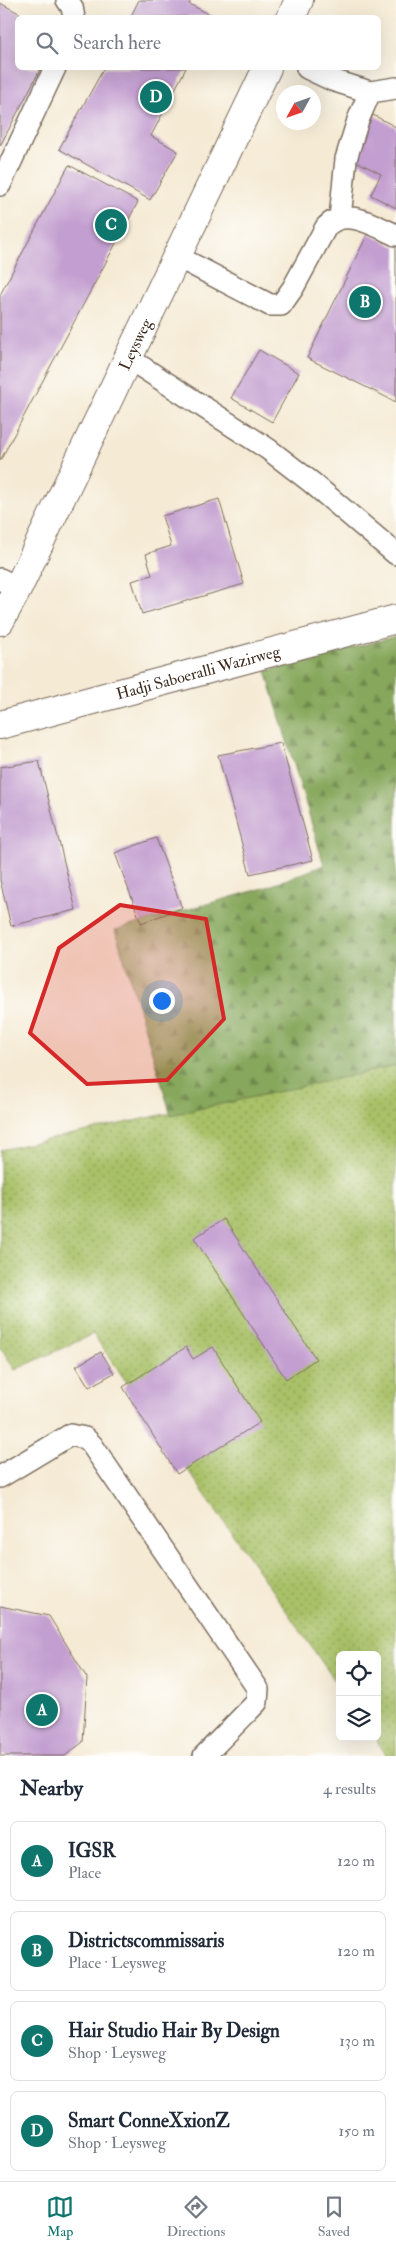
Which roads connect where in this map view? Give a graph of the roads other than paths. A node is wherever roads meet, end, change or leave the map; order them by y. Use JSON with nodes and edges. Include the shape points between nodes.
{"nodes":[{"id":1,"x":67,"y":0,"type":"edge"},
{"id":2,"x":299,"y":0,"type":"edge"},
{"id":3,"x":73,"y":15,"type":"edge"},
{"id":4,"x":292,"y":15,"type":"edge"},
{"id":5,"x":54,"y":70,"type":"edge"},
{"id":6,"x":266,"y":70,"type":"edge"},
{"id":7,"x":311,"y":70,"type":"edge"},
{"id":8,"x":396,"y":88,"type":"edge"},
{"id":9,"x":370,"y":92,"type":"junction"},
{"id":10,"x":0,"y":185,"type":"edge"},
{"id":11,"x":340,"y":218,"type":"junction"},
{"id":12,"x":396,"y":235,"type":"edge"},
{"id":13,"x":176,"y":256,"type":"junction"},
{"id":14,"x":128,"y":358,"type":"junction"},
{"id":15,"x":396,"y":554,"type":"edge"},
{"id":16,"x":9,"y":584,"type":"edge"},
{"id":17,"x":396,"y":619,"type":"edge"},
{"id":18,"x":0,"y":621,"type":"edge"},
{"id":19,"x":0,"y":725,"type":"edge"},
{"id":20,"x":0,"y":1477,"type":"edge"},
{"id":21,"x":204,"y":1756,"type":"edge"}],
"edges":[{"from":1,"to":3,"type":"lane"},
{"from":2,"to":4,"type":"street"},
{"from":5,"to":10,"type":"lane"},
{"from":6,"to":13,"type":"street","name":"Leysweg"},
{"from":7,"to":9,"type":"lane"},
{"from":8,"to":9,"type":"lane"},
{"from":9,"to":11,"type":"lane","via":[[346,159]]},
{"from":11,"to":12,"type":"lane","via":[[354,217]]},
{"from":11,"to":13,"type":"lane","via":[[326,227],[281,305],[270,305]]},
{"from":13,"to":14,"type":"street","name":"Leysweg"},
{"from":14,"to":15,"type":"lane","via":[[268,449]]},
{"from":14,"to":16,"type":"street","name":"Leysweg"},
{"from":16,"to":18,"type":"street","name":"Leysweg"},
{"from":17,"to":19,"type":"street","name":"Hadji Saboeralli Wazirweg"},
{"from":20,"to":21,"type":"lane","via":[[70,1435],[84,1438],[92,1444],[258,1689],[257,1702]]}]}
